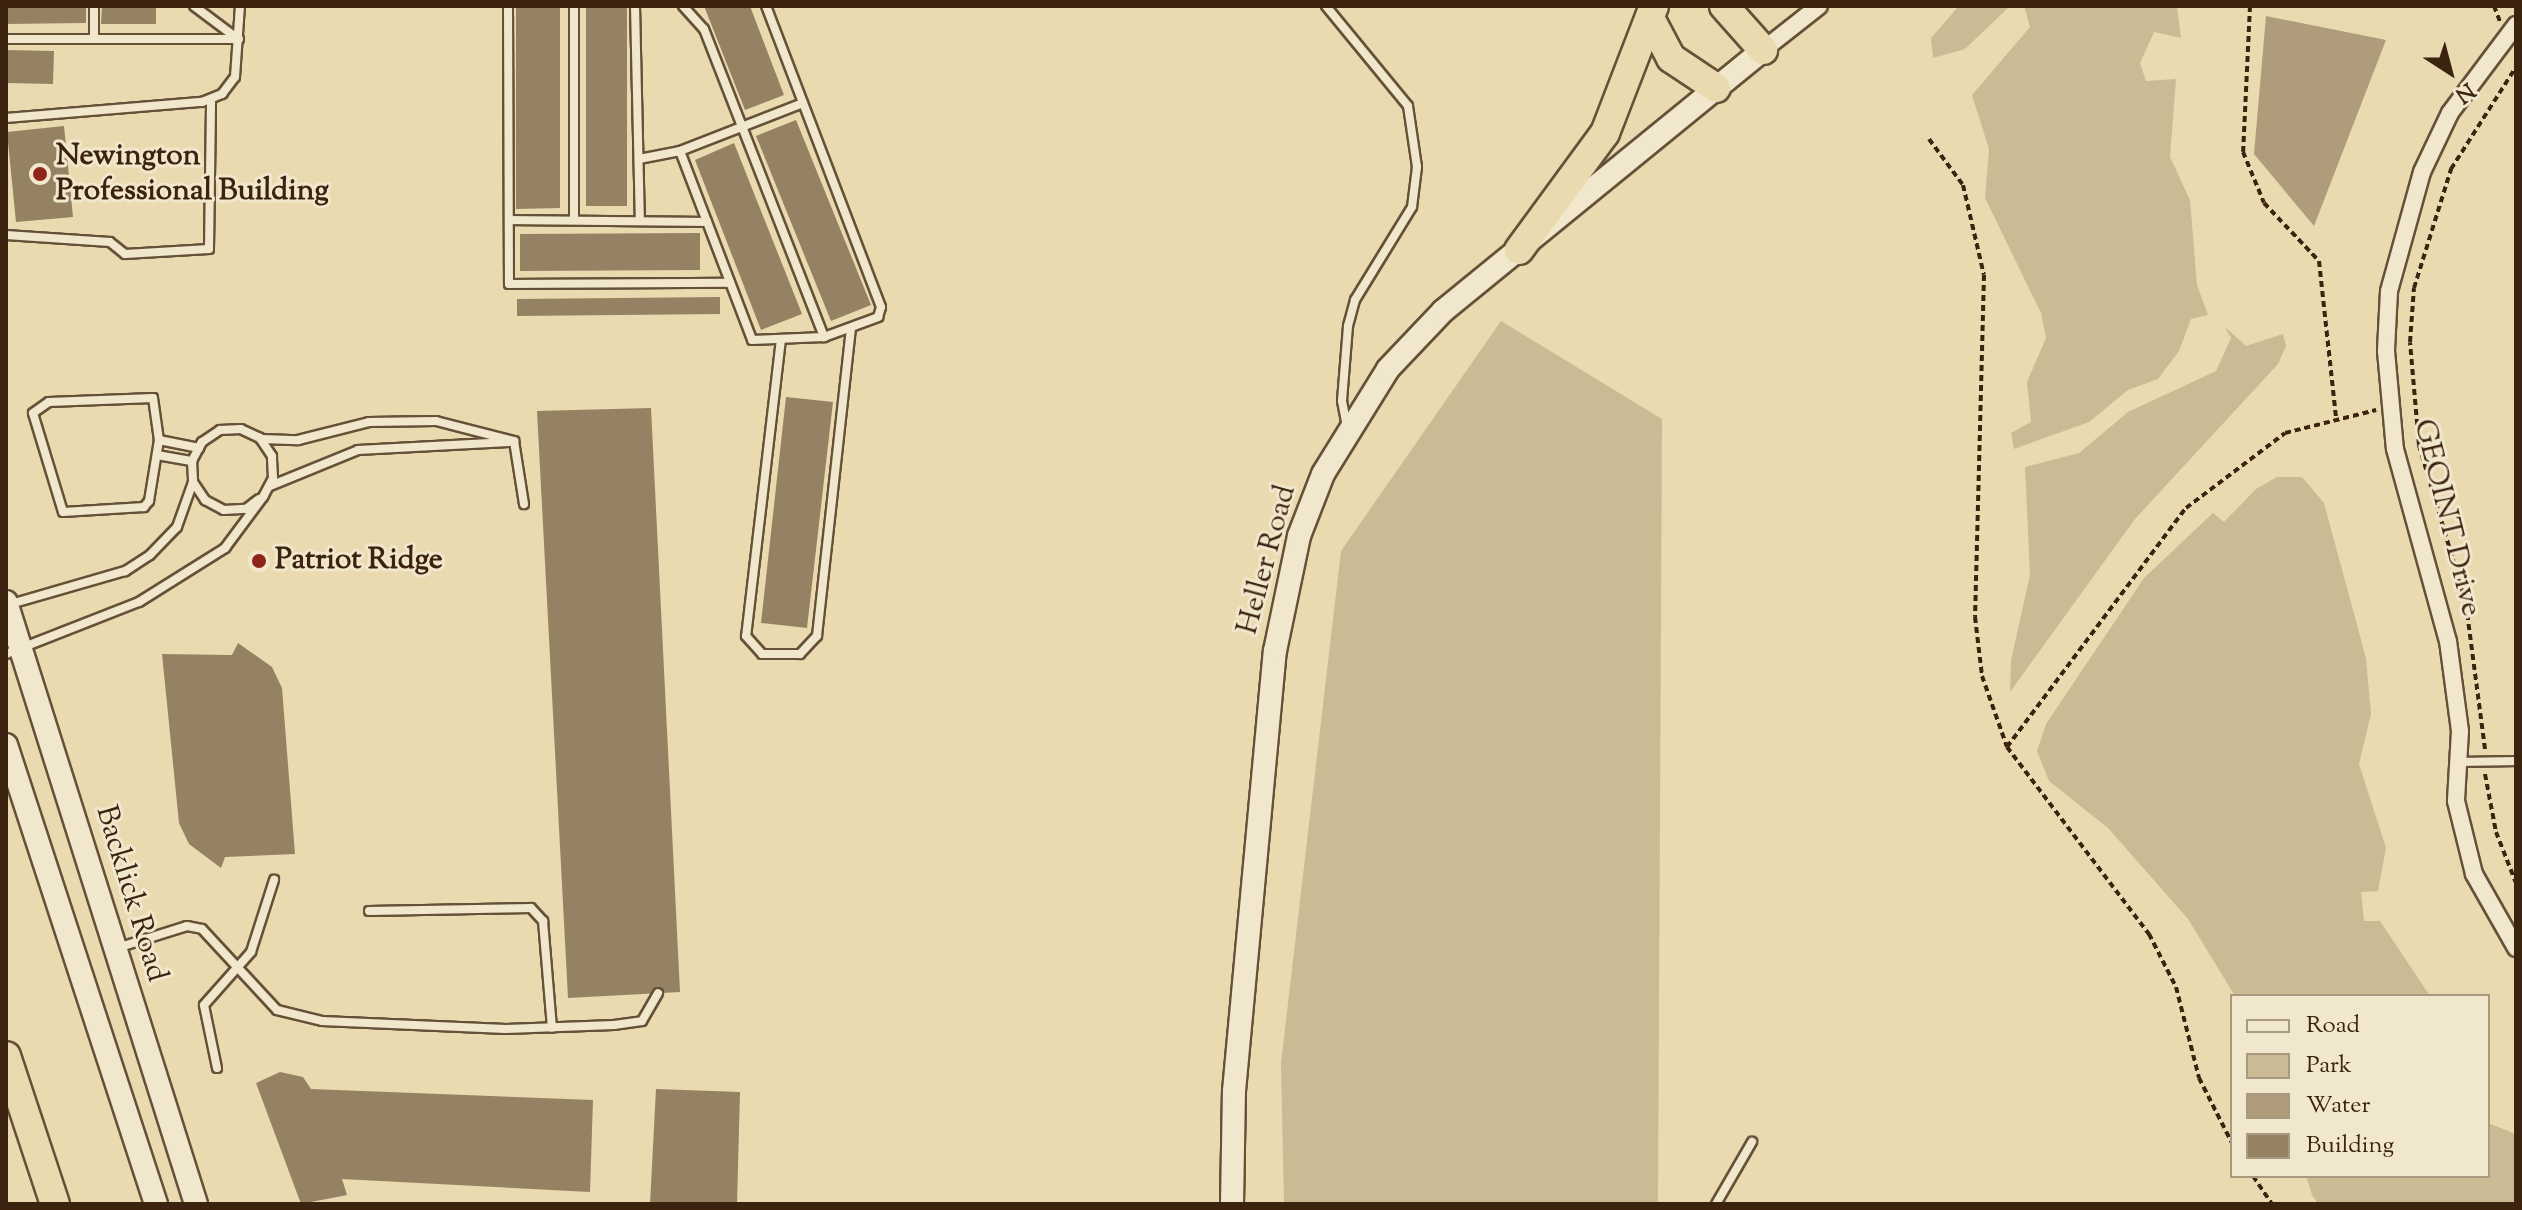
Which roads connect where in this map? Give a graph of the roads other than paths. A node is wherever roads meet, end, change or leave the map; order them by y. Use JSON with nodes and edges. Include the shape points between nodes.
{"nodes":[{"id":1,"x":94,"y":6,"type":"edge"},
{"id":2,"x":194,"y":6,"type":"edge"},
{"id":3,"x":240,"y":6,"type":"edge"},
{"id":4,"x":508,"y":6,"type":"edge"},
{"id":5,"x":574,"y":6,"type":"edge"},
{"id":6,"x":635,"y":6,"type":"edge"},
{"id":7,"x":683,"y":6,"type":"edge"},
{"id":8,"x":766,"y":6,"type":"edge"},
{"id":9,"x":1326,"y":6,"type":"edge"},
{"id":10,"x":1724,"y":6,"type":"edge"},
{"id":11,"x":1819,"y":6,"type":"edge"},
{"id":12,"x":1653,"y":13,"type":"edge"},
{"id":13,"x":2516,"y":25,"type":"edge"},
{"id":14,"x":6,"y":39,"type":"edge"},
{"id":15,"x":94,"y":39,"type":"junction"},
{"id":16,"x":239,"y":39,"type":"junction"},
{"id":17,"x":1763,"y":50,"type":"junction"},
{"id":18,"x":1716,"y":88,"type":"junction"},
{"id":19,"x":211,"y":99,"type":"junction"},
{"id":20,"x":803,"y":103,"type":"junction"},
{"id":21,"x":6,"y":118,"type":"edge"},
{"id":22,"x":741,"y":125,"type":"junction"},
{"id":23,"x":680,"y":151,"type":"junction"},
{"id":24,"x":639,"y":159,"type":"junction"},
{"id":25,"x":509,"y":220,"type":"junction"},
{"id":26,"x":574,"y":220,"type":"junction"},
{"id":27,"x":640,"y":221,"type":"junction"},
{"id":28,"x":707,"y":222,"type":"junction"},
{"id":29,"x":6,"y":235,"type":"edge"},
{"id":30,"x":1519,"y":250,"type":"junction"},
{"id":31,"x":730,"y":283,"type":"junction"},
{"id":32,"x":851,"y":330,"type":"junction"},
{"id":33,"x":824,"y":337,"type":"junction"},
{"id":34,"x":781,"y":339,"type":"junction"},
{"id":35,"x":1347,"y":426,"type":"junction"},
{"id":36,"x":260,"y":438,"type":"junction"},
{"id":37,"x":159,"y":440,"type":"junction"},
{"id":38,"x":514,"y":441,"type":"junction"},
{"id":39,"x":199,"y":448,"type":"junction"},
{"id":40,"x":157,"y":455,"type":"junction"},
{"id":41,"x":192,"y":461,"type":"junction"},
{"id":42,"x":193,"y":482,"type":"junction"},
{"id":43,"x":269,"y":486,"type":"junction"},
{"id":44,"x":263,"y":497,"type":"junction"},
{"id":45,"x":524,"y":504,"type":"dead end"},
{"id":46,"x":6,"y":604,"type":"edge"},
{"id":47,"x":13,"y":652,"type":"edge"},
{"id":48,"x":6,"y":745,"type":"edge"},
{"id":49,"x":2516,"y":761,"type":"edge"},
{"id":50,"x":2461,"y":762,"type":"junction"},
{"id":51,"x":274,"y":880,"type":"dead end"},
{"id":52,"x":369,"y":911,"type":"dead end"},
{"id":53,"x":116,"y":948,"type":"junction"},
{"id":54,"x":2516,"y":948,"type":"edge"},
{"id":55,"x":236,"y":967,"type":"junction"},
{"id":56,"x":658,"y":993,"type":"dead end"},
{"id":57,"x":552,"y":1028,"type":"junction"},
{"id":58,"x":6,"y":1056,"type":"edge"},
{"id":59,"x":217,"y":1068,"type":"dead end"},
{"id":60,"x":1752,"y":1142,"type":"dead end"},
{"id":61,"x":55,"y":1204,"type":"edge"},
{"id":62,"x":156,"y":1204,"type":"edge"},
{"id":63,"x":196,"y":1204,"type":"edge"},
{"id":64,"x":1232,"y":1204,"type":"edge"},
{"id":65,"x":1716,"y":1204,"type":"edge"}],
"edges":[{"from":1,"to":15,"type":"lane"},
{"from":2,"to":16,"type":"lane"},
{"from":3,"to":16,"type":"lane"},
{"from":4,"to":25,"type":"lane"},
{"from":5,"to":26,"type":"lane"},
{"from":6,"to":24,"type":"lane"},
{"from":7,"to":22,"type":"lane","via":[[704,29]]},
{"from":8,"to":20,"type":"lane"},
{"from":9,"to":35,"type":"lane","via":[[1408,106],[1417,167],[1404,224],[1352,313],[1342,401]]},
{"from":10,"to":17,"type":"highway"},
{"from":11,"to":17,"type":"street","name":"Heller Road"},
{"from":12,"to":18,"type":"highway","via":[[1671,58]]},
{"from":12,"to":30,"type":"highway","via":[[1605,133]]},
{"from":13,"to":50,"type":"street","name":"GEOINT Drive","via":[[2450,113],[2408,214],[2389,291],[2389,409],[2448,641]]},
{"from":14,"to":15,"type":"lane"},
{"from":15,"to":16,"type":"lane"},
{"from":16,"to":19,"type":"lane","via":[[235,77]]},
{"from":17,"to":18,"type":"street","name":"Heller Road"},
{"from":18,"to":30,"type":"street","name":"Heller Road"},
{"from":19,"to":21,"type":"lane"},
{"from":19,"to":29,"type":"lane","via":[[209,249],[125,254],[110,242]]},
{"from":20,"to":22,"type":"lane"},
{"from":20,"to":32,"type":"lane","via":[[881,307],[872,323]]},
{"from":22,"to":23,"type":"lane"},
{"from":22,"to":33,"type":"lane"},
{"from":23,"to":24,"type":"lane"},
{"from":23,"to":28,"type":"lane"},
{"from":24,"to":27,"type":"lane"},
{"from":25,"to":26,"type":"lane"},
{"from":25,"to":31,"type":"lane","via":[[509,284]]},
{"from":26,"to":27,"type":"lane"},
{"from":27,"to":28,"type":"lane"},
{"from":28,"to":31,"type":"lane"},
{"from":30,"to":35,"type":"street","name":"Heller Road","via":[[1443,311],[1388,369]]},
{"from":31,"to":34,"type":"lane","via":[[752,340]]},
{"from":32,"to":33,"type":"lane"},
{"from":32,"to":34,"type":"lane","via":[[817,636],[800,654],[762,654],[746,636]]},
{"from":33,"to":34,"type":"lane"},
{"from":35,"to":64,"type":"street","name":"Heller Road","via":[[1299,536],[1275,651],[1236,1064]]},
{"from":36,"to":38,"type":"lane","via":[[298,440],[369,422],[436,421]]},
{"from":36,"to":39,"type":"lane","via":[[241,429],[220,430]]},
{"from":36,"to":43,"type":"lane","via":[[272,456]]},
{"from":37,"to":39,"type":"lane"},
{"from":37,"to":40,"type":"lane"},
{"from":37,"to":40,"type":"lane","via":[[153,398],[49,402],[33,413],[63,512],[144,507]]},
{"from":38,"to":43,"type":"lane","via":[[358,450]]},
{"from":38,"to":45,"type":"lane"},
{"from":39,"to":41,"type":"lane"},
{"from":40,"to":41,"type":"lane"},
{"from":41,"to":42,"type":"lane"},
{"from":42,"to":44,"type":"lane","via":[[205,500],[224,510],[246,509]]},
{"from":42,"to":46,"type":"lane","via":[[177,527],[150,555],[125,571]]},
{"from":43,"to":44,"type":"lane"},
{"from":44,"to":47,"type":"lane","via":[[225,548],[173,582]]},
{"from":46,"to":47,"type":"street","name":"Backlick Road"},
{"from":47,"to":53,"type":"street","name":"Backlick Road"},
{"from":48,"to":62,"type":"street"},
{"from":49,"to":50,"type":"lane"},
{"from":50,"to":54,"type":"street","name":"GEOINT Drive","via":[[2456,801],[2474,874]]},
{"from":51,"to":55,"type":"lane","via":[[251,952]]},
{"from":52,"to":57,"type":"lane","via":[[531,908],[543,921]]},
{"from":53,"to":55,"type":"lane","via":[[187,926],[208,934]]},
{"from":53,"to":63,"type":"street","name":"Backlick Road"},
{"from":55,"to":57,"type":"lane","via":[[266,1002],[302,1019]]},
{"from":55,"to":59,"type":"lane","via":[[204,1005]]},
{"from":56,"to":57,"type":"lane","via":[[642,1021]]},
{"from":58,"to":61,"type":"highway"},
{"from":60,"to":65,"type":"lane"}]}
